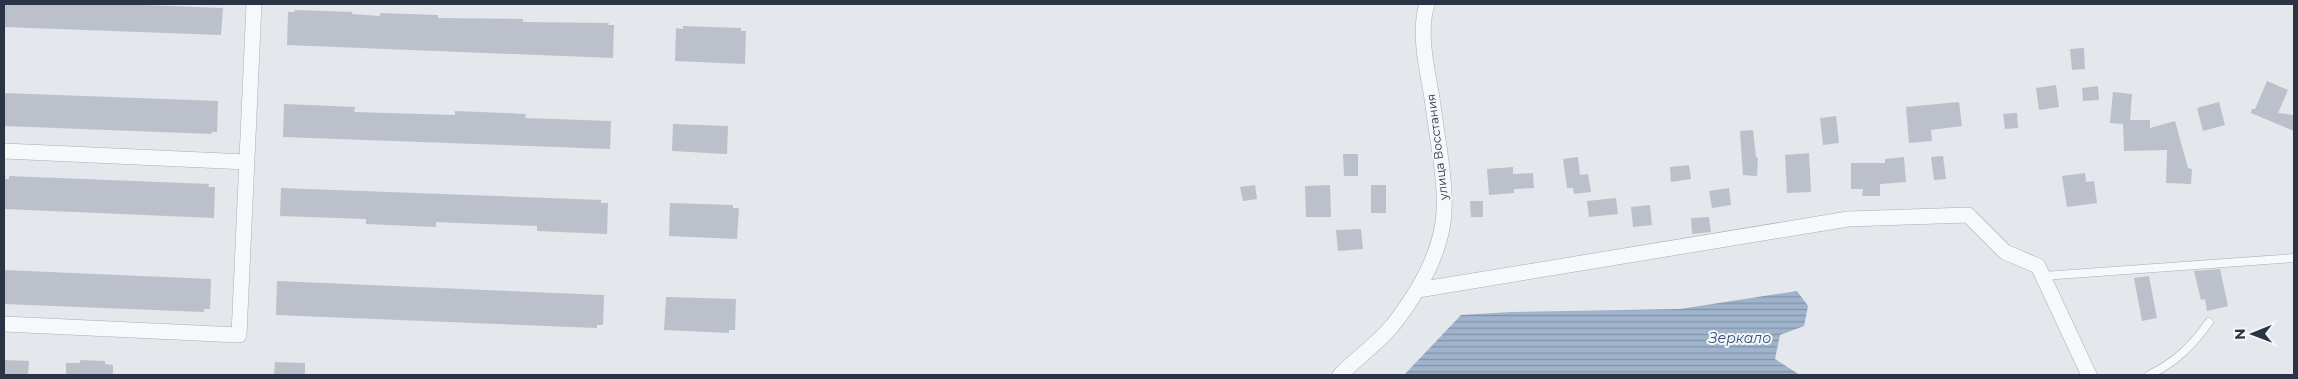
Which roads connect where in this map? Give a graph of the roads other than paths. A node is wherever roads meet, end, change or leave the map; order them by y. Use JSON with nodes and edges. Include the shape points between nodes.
{"nodes":[{"id":1,"x":254,"y":4,"type":"edge"},
{"id":2,"x":1427,"y":4,"type":"edge"},
{"id":3,"x":4,"y":151,"type":"edge"},
{"id":4,"x":247,"y":162,"type":"junction"},
{"id":5,"x":2294,"y":258,"type":"edge"},
{"id":6,"x":2043,"y":276,"type":"junction"},
{"id":7,"x":1418,"y":290,"type":"junction"},
{"id":8,"x":2209,"y":322,"type":"dead end"},
{"id":9,"x":4,"y":324,"type":"edge"},
{"id":10,"x":1340,"y":375,"type":"edge"},
{"id":11,"x":2089,"y":375,"type":"edge"},
{"id":12,"x":2149,"y":375,"type":"edge"}],
"edges":[{"from":1,"to":4,"type":"street"},
{"from":2,"to":7,"type":"street","name":"улица Восстания","via":[[1423,16],[1425,55],[1440,156],[1444,212],[1437,245]]},
{"from":3,"to":4,"type":"street"},
{"from":4,"to":9,"type":"street","via":[[239,335]]},
{"from":5,"to":6,"type":"lane"},
{"from":6,"to":7,"type":"street","via":[[2038,266],[2006,252],[1968,215],[1848,218]]},
{"from":6,"to":11,"type":"street"},
{"from":7,"to":10,"type":"street","name":"улица Восстания","via":[[1392,326]]},
{"from":8,"to":12,"type":"lane","via":[[2192,346],[2168,366]]}]}
